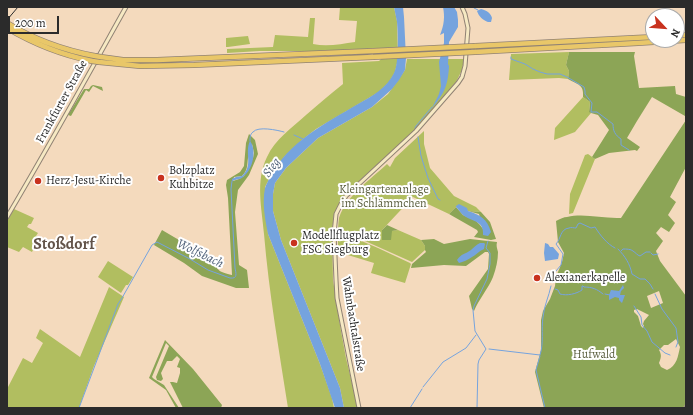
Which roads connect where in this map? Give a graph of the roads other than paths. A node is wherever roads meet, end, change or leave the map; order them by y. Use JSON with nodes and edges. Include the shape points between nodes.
{"nodes":[{"id":1,"x":126,"y":7,"type":"edge"},
{"id":2,"x":462,"y":7,"type":"edge"},
{"id":3,"x":7,"y":23,"type":"edge"},
{"id":4,"x":7,"y":28,"type":"edge"},
{"id":5,"x":645,"y":37,"type":"edge"},
{"id":6,"x":645,"y":40,"type":"edge"},
{"id":7,"x":94,"y":58,"type":"junction"},
{"id":8,"x":100,"y":59,"type":"junction"},
{"id":9,"x":7,"y":217,"type":"edge"},
{"id":10,"x":359,"y":408,"type":"edge"}],
"edges":[{"from":1,"to":9,"type":"main road","name":"Frankfurter Straße"},
{"from":2,"to":10,"type":"main road","name":"Wahnbachtalstraße","via":[[468,28],[465,66],[458,83],[416,131],[346,196],[336,214],[334,233],[337,298]]},
{"from":3,"to":7,"type":"highway","via":[[51,45]]},
{"from":4,"to":7,"type":"highway","via":[[54,50]]},
{"from":5,"to":8,"type":"highway","bridge":true,"via":[[226,58]]},
{"from":6,"to":8,"type":"highway","bridge":true,"via":[[475,52],[194,66],[140,66]]},
{"from":7,"to":8,"type":"highway","bridge":true}]}
